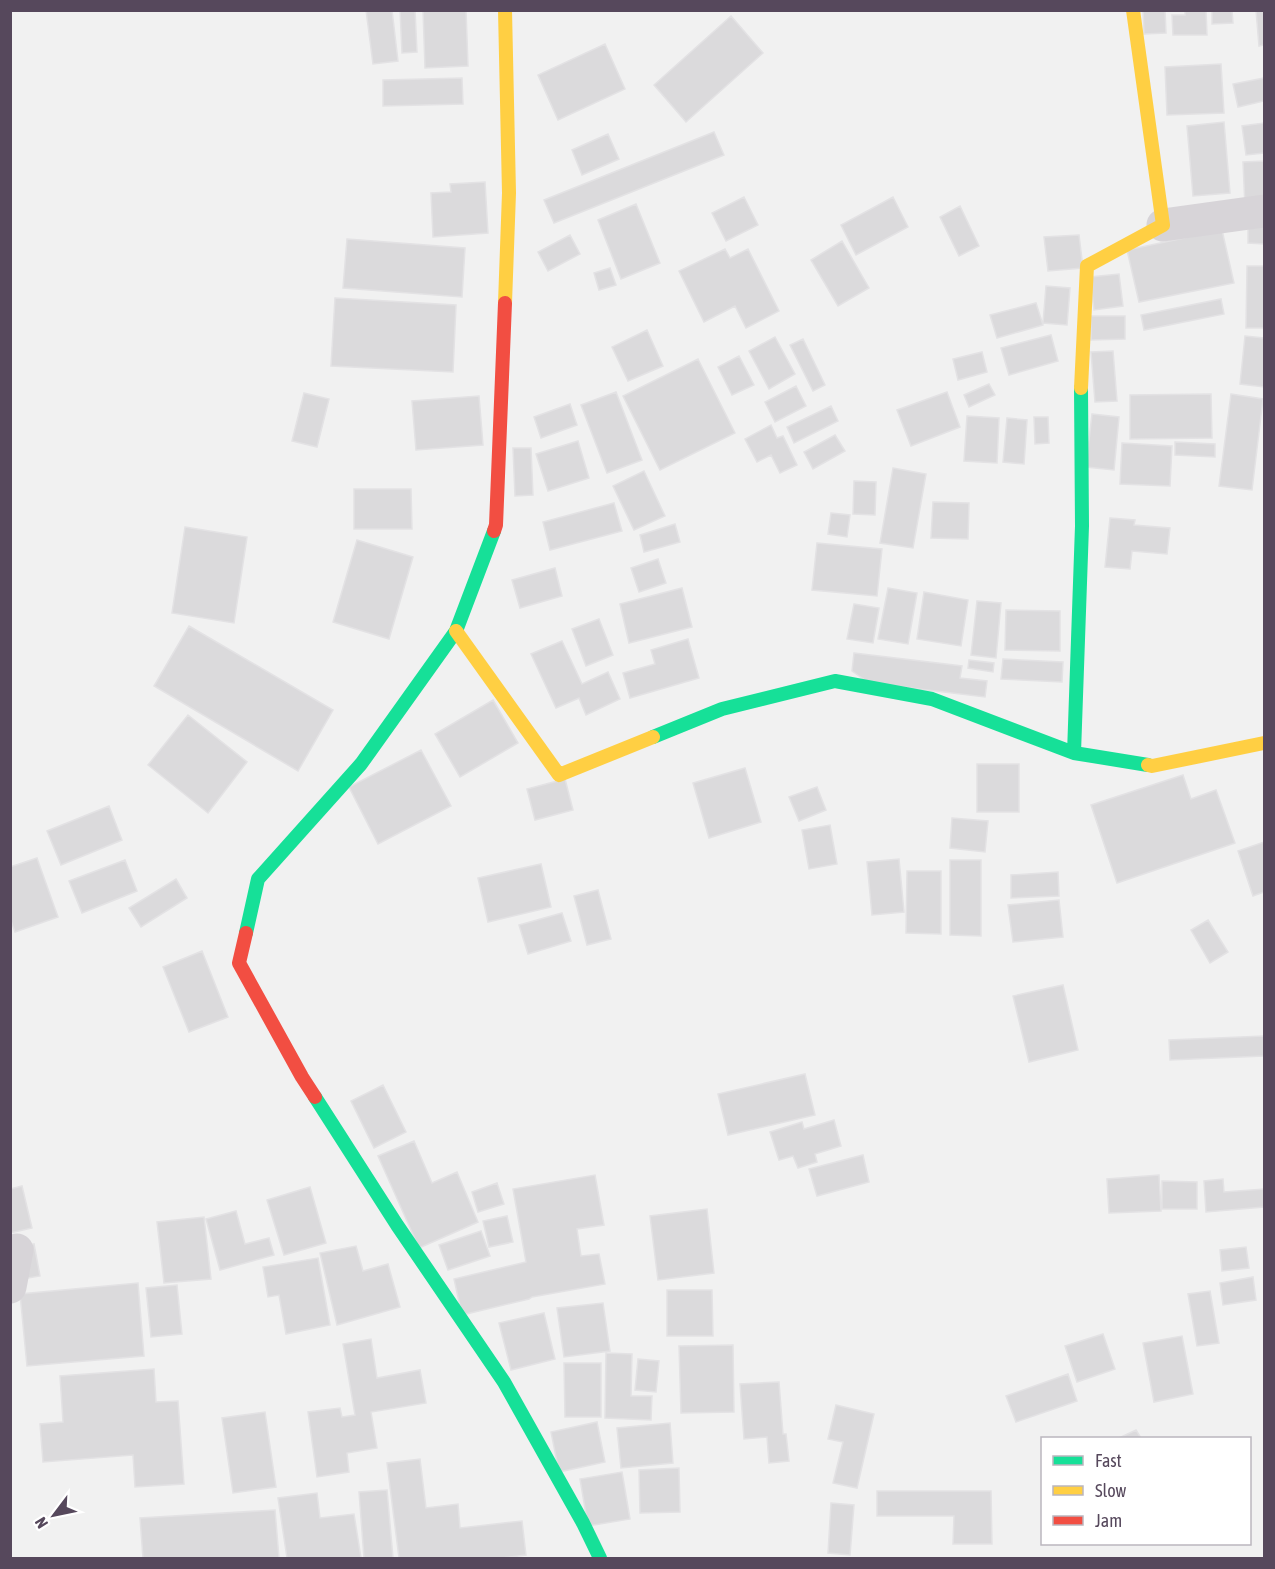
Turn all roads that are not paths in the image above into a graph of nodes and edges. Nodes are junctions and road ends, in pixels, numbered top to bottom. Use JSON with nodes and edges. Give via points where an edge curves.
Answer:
{"nodes":[{"id":1,"x":505,"y":10,"type":"edge"},
{"id":2,"x":1133,"y":10,"type":"edge"},
{"id":3,"x":1264,"y":211,"type":"edge"},
{"id":4,"x":1163,"y":225,"type":"junction"},
{"id":5,"x":456,"y":631,"type":"junction"},
{"id":6,"x":1264,"y":743,"type":"edge"},
{"id":7,"x":1074,"y":753,"type":"junction"},
{"id":8,"x":17,"y":1250,"type":"dead end"},
{"id":9,"x":10,"y":1287,"type":"edge"},
{"id":10,"x":600,"y":1558,"type":"edge"}],
"edges":[{"from":1,"to":5,"type":"street","via":[[509,193],[496,525]]},
{"from":2,"to":4,"type":"street"},
{"from":3,"to":4,"type":"street"},
{"from":4,"to":7,"type":"street","via":[[1087,266],[1081,372],[1082,526]]},
{"from":5,"to":7,"type":"street","via":[[559,775],[722,709],[835,681],[933,699]]},
{"from":5,"to":10,"type":"street","via":[[361,764],[258,879],[239,963],[302,1077],[504,1382]]},
{"from":6,"to":7,"type":"street","via":[[1152,766]]},
{"from":8,"to":9,"type":"street"}]}
